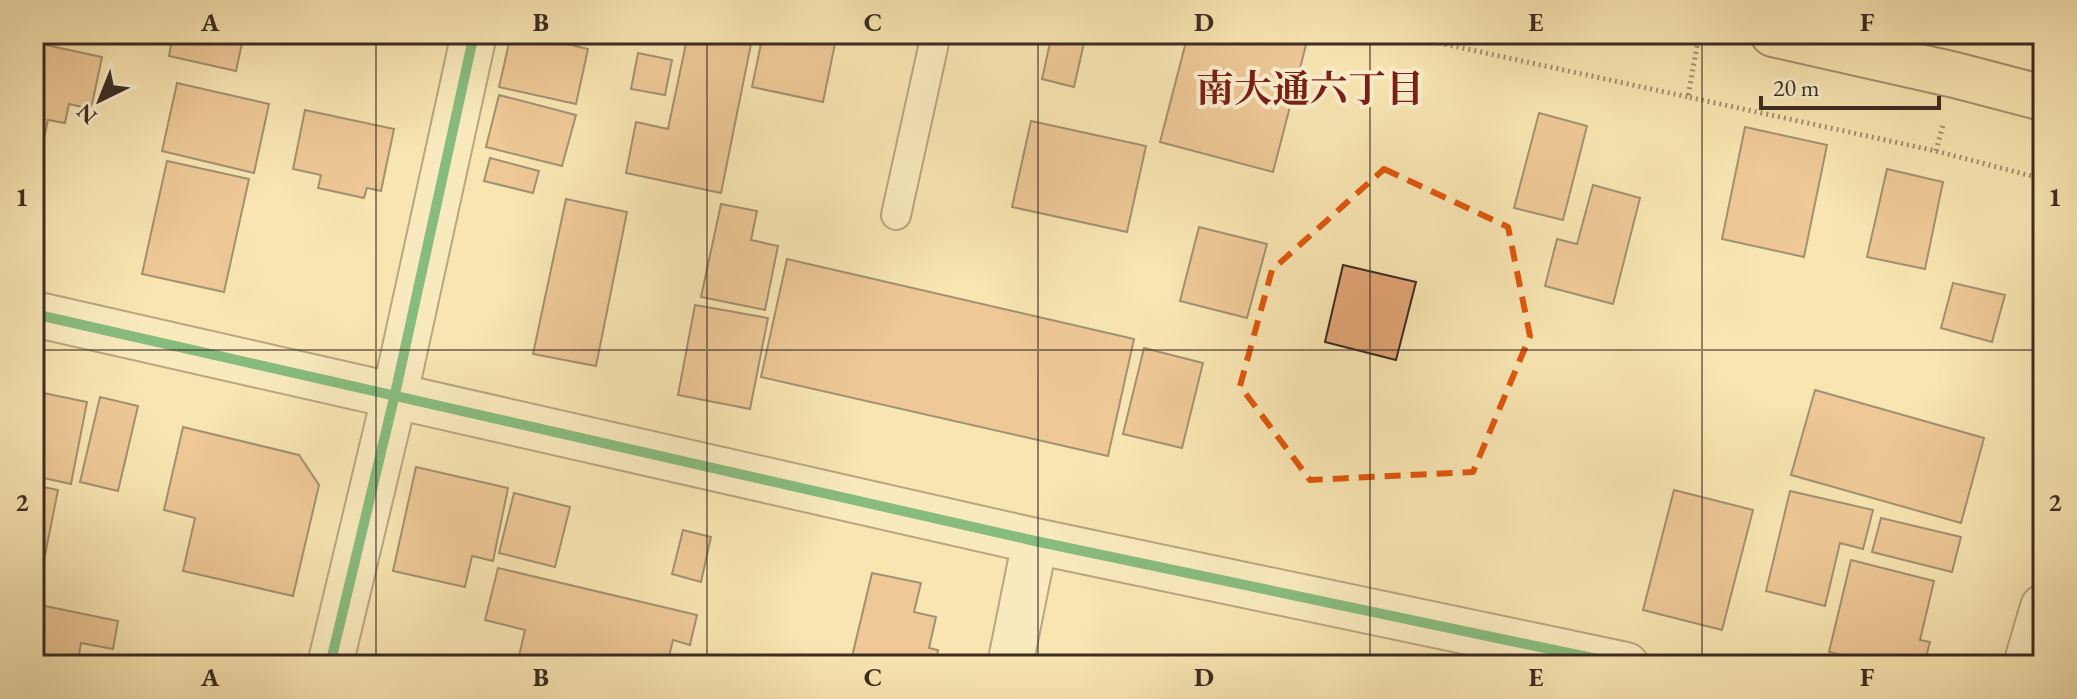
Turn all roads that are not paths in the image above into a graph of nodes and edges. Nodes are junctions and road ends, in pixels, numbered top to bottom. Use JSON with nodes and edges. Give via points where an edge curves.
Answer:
{"nodes":[{"id":1,"x":474,"y":34,"type":"edge"},
{"id":2,"x":936,"y":34,"type":"edge"},
{"id":3,"x":1773,"y":34,"type":"edge"},
{"id":4,"x":1843,"y":42,"type":"edge"},
{"id":5,"x":2043,"y":98,"type":"edge"},
{"id":6,"x":896,"y":215,"type":"dead end"},
{"id":7,"x":34,"y":314,"type":"edge"},
{"id":8,"x":395,"y":394,"type":"junction"},
{"id":9,"x":1035,"y":541,"type":"junction"},
{"id":10,"x":2043,"y":607,"type":"edge"},
{"id":11,"x":330,"y":665,"type":"edge"},
{"id":12,"x":1010,"y":665,"type":"edge"},
{"id":13,"x":1626,"y":665,"type":"edge"},
{"id":14,"x":2026,"y":665,"type":"edge"}],
"edges":[{"from":1,"to":8,"type":"street"},
{"from":2,"to":6,"type":"lane"},
{"from":3,"to":4,"type":"main road"},
{"from":4,"to":5,"type":"main road"},
{"from":7,"to":8,"type":"street"},
{"from":8,"to":9,"type":"street"},
{"from":8,"to":11,"type":"street"},
{"from":9,"to":12,"type":"street"},
{"from":9,"to":13,"type":"street"},
{"from":10,"to":14,"type":"street"}]}
